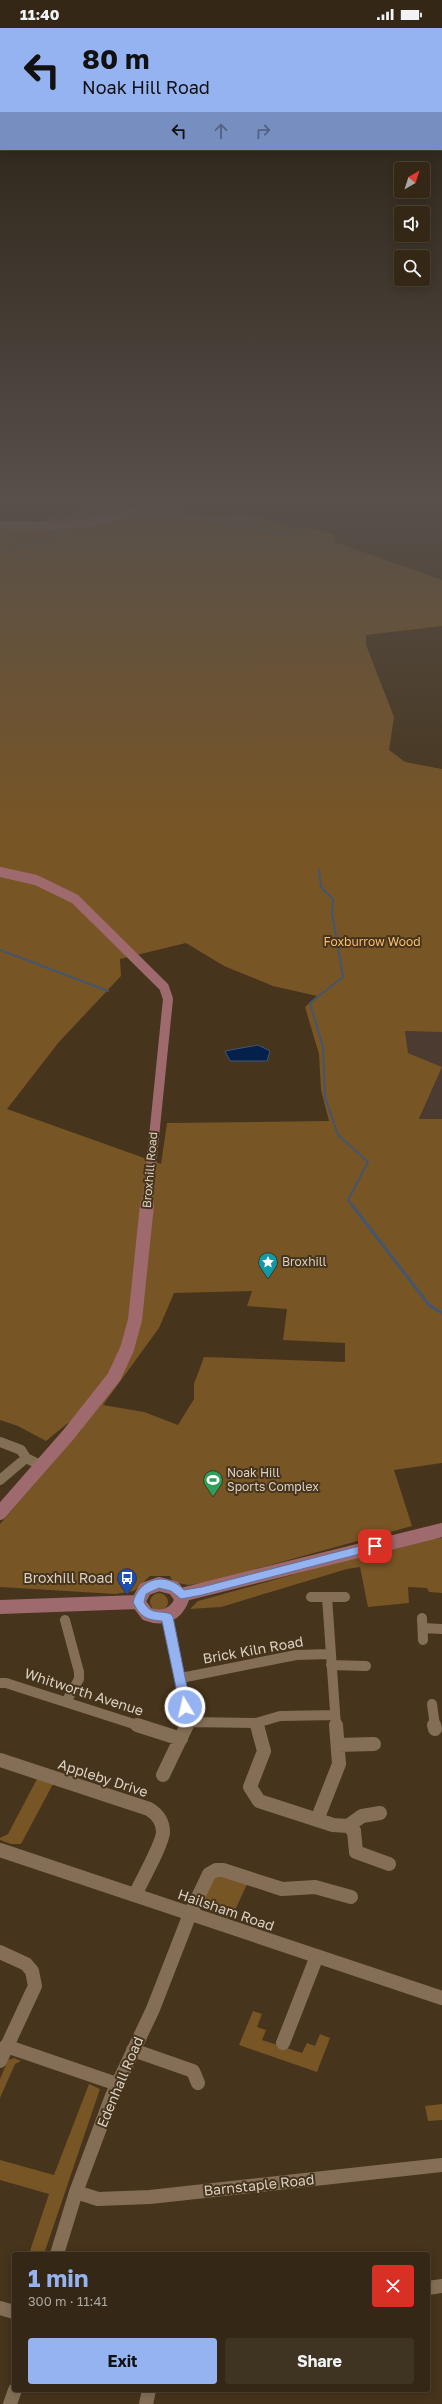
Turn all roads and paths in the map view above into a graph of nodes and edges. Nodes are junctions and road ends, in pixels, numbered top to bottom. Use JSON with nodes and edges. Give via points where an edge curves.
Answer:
{"nodes":[{"id":1,"x":0,"y":872,"type":"edge"},
{"id":2,"x":0,"y":1442,"type":"edge"},
{"id":3,"x":26,"y":1458,"type":"junction"},
{"id":4,"x":42,"y":1466,"type":"junction"},
{"id":5,"x":0,"y":1480,"type":"edge"},
{"id":6,"x":0,"y":1513,"type":"edge"},
{"id":7,"x":442,"y":1530,"type":"edge"},
{"id":8,"x":181,"y":1595,"type":"junction"},
{"id":9,"x":345,"y":1596,"type":"dead end"},
{"id":10,"x":311,"y":1597,"type":"dead end"},
{"id":11,"x":327,"y":1597,"type":"junction"},
{"id":12,"x":0,"y":1601,"type":"edge"},
{"id":13,"x":138,"y":1602,"type":"junction"},
{"id":14,"x":39,"y":1606,"type":"junction"},
{"id":15,"x":0,"y":1607,"type":"edge"},
{"id":16,"x":167,"y":1617,"type":"junction"},
{"id":17,"x":66,"y":1620,"type":"dead end"},
{"id":18,"x":442,"y":1629,"type":"edge"},
{"id":19,"x":423,"y":1640,"type":"dead end"},
{"id":20,"x":331,"y":1660,"type":"junction"},
{"id":21,"x":366,"y":1666,"type":"dead end"},
{"id":22,"x":181,"y":1678,"type":"junction"},
{"id":23,"x":0,"y":1684,"type":"edge"},
{"id":24,"x":66,"y":1702,"type":"junction"},
{"id":25,"x":432,"y":1704,"type":"dead end"},
{"id":26,"x":335,"y":1715,"type":"junction"},
{"id":27,"x":437,"y":1721,"type":"edge"},
{"id":28,"x":188,"y":1722,"type":"junction"},
{"id":29,"x":256,"y":1724,"type":"junction"},
{"id":30,"x":181,"y":1739,"type":"junction"},
{"id":31,"x":374,"y":1744,"type":"dead end"},
{"id":32,"x":338,"y":1745,"type":"junction"},
{"id":33,"x":0,"y":1760,"type":"edge"},
{"id":34,"x":164,"y":1775,"type":"dead end"},
{"id":35,"x":380,"y":1814,"type":"dead end"},
{"id":36,"x":317,"y":1820,"type":"junction"},
{"id":37,"x":348,"y":1826,"type":"junction"},
{"id":38,"x":2,"y":1854,"type":"edge"},
{"id":39,"x":389,"y":1864,"type":"dead end"},
{"id":40,"x":135,"y":1895,"type":"junction"},
{"id":41,"x":351,"y":1897,"type":"dead end"},
{"id":42,"x":190,"y":1914,"type":"junction"},
{"id":43,"x":0,"y":1952,"type":"edge"},
{"id":44,"x":317,"y":1956,"type":"junction"},
{"id":45,"x":442,"y":1998,"type":"edge"},
{"id":46,"x":283,"y":2043,"type":"dead end"},
{"id":47,"x":6,"y":2046,"type":"junction"},
{"id":48,"x":132,"y":2050,"type":"junction"},
{"id":49,"x":0,"y":2061,"type":"edge"},
{"id":50,"x":198,"y":2083,"type":"dead end"},
{"id":51,"x":117,"y":2084,"type":"junction"},
{"id":52,"x":442,"y":2165,"type":"edge"},
{"id":53,"x":76,"y":2192,"type":"junction"},
{"id":54,"x":58,"y":2252,"type":"edge"},
{"id":55,"x":442,"y":2286,"type":"edge"},
{"id":56,"x":430,"y":2288,"type":"edge"},
{"id":57,"x":0,"y":2308,"type":"edge"},
{"id":58,"x":12,"y":2311,"type":"edge"},
{"id":59,"x":14,"y":2392,"type":"edge"},
{"id":60,"x":149,"y":2392,"type":"edge"},
{"id":61,"x":10,"y":2404,"type":"edge"},
{"id":62,"x":146,"y":2404,"type":"edge"}],
"edges":[{"from":1,"to":4,"type":"street","name":"Broxhill Road","via":[[36,880],[75,899],[156,977],[164,987],[168,999],[135,1320],[127,1349],[114,1377]]},
{"from":2,"to":3,"type":"street","via":[[21,1450]]},
{"from":3,"to":4,"type":"street"},
{"from":3,"to":5,"type":"street"},
{"from":4,"to":6,"type":"street","name":"Broxhill Road"},
{"from":7,"to":8,"type":"street"},
{"from":8,"to":13,"type":"street","via":[[167,1584],[153,1585],[141,1592]]},
{"from":8,"to":16,"type":"street","via":[[181,1606]]},
{"from":9,"to":11,"type":"street"},
{"from":10,"to":11,"type":"street"},
{"from":11,"to":20,"type":"street"},
{"from":12,"to":14,"type":"street"},
{"from":13,"to":14,"type":"street"},
{"from":13,"to":16,"type":"street","via":[[142,1611],[150,1616]]},
{"from":14,"to":15,"type":"street"},
{"from":16,"to":22,"type":"street"},
{"from":17,"to":24,"type":"street","via":[[79,1672],[79,1679]]},
{"from":18,"to":19,"type":"street","via":[[422,1623]]},
{"from":20,"to":21,"type":"street","name":"Brick Kiln Road"},
{"from":20,"to":22,"type":"street","name":"Brick Kiln Road","via":[[296,1655]]},
{"from":20,"to":26,"type":"street"},
{"from":22,"to":28,"type":"street"},
{"from":23,"to":24,"type":"street","name":"Whitworth Avenue","via":[[6,1683]]},
{"from":24,"to":30,"type":"street","name":"Whitworth Avenue"},
{"from":25,"to":27,"type":"street"},
{"from":26,"to":29,"type":"street","via":[[280,1716]]},
{"from":26,"to":32,"type":"street"},
{"from":28,"to":29,"type":"street"},
{"from":28,"to":30,"type":"street"},
{"from":29,"to":36,"type":"street","via":[[263,1740],[265,1756],[253,1778],[250,1787],[252,1792],[259,1801]]},
{"from":30,"to":34,"type":"street"},
{"from":31,"to":32,"type":"street"},
{"from":32,"to":36,"type":"street","via":[[339,1764]]},
{"from":33,"to":40,"type":"street","name":"Appleby Drive","via":[[149,1808],[155,1813],[163,1826],[163,1834]]},
{"from":35,"to":37,"type":"street","via":[[365,1814]]},
{"from":36,"to":37,"type":"street"},
{"from":37,"to":39,"type":"street","via":[[354,1832],[356,1852]]},
{"from":38,"to":40,"type":"street","name":"Hailsham Road"},
{"from":40,"to":42,"type":"street","name":"Hailsham Road"},
{"from":41,"to":42,"type":"street","name":"Edenhall Road","via":[[315,1887],[282,1889],[219,1869],[210,1874]]},
{"from":42,"to":44,"type":"street","name":"Hailsham Road"},
{"from":42,"to":48,"type":"street","name":"Edenhall Road","via":[[153,2008]]},
{"from":43,"to":47,"type":"street","via":[[26,1964],[34,1979],[32,1995]]},
{"from":44,"to":45,"type":"street","name":"Hailsham Road"},
{"from":44,"to":46,"type":"street"},
{"from":47,"to":49,"type":"street"},
{"from":47,"to":51,"type":"street"},
{"from":48,"to":50,"type":"street","via":[[193,2071]]},
{"from":48,"to":51,"type":"street","name":"Edenhall Road"},
{"from":51,"to":53,"type":"street","name":"Edenhall Road"},
{"from":52,"to":53,"type":"street","name":"Barnstaple Road","via":[[150,2197],[98,2199]]},
{"from":53,"to":54,"type":"street","name":"Edenhall Road"},
{"from":55,"to":56,"type":"street"},
{"from":57,"to":58,"type":"street"},
{"from":59,"to":61,"type":"street"},
{"from":60,"to":62,"type":"street"}]}
